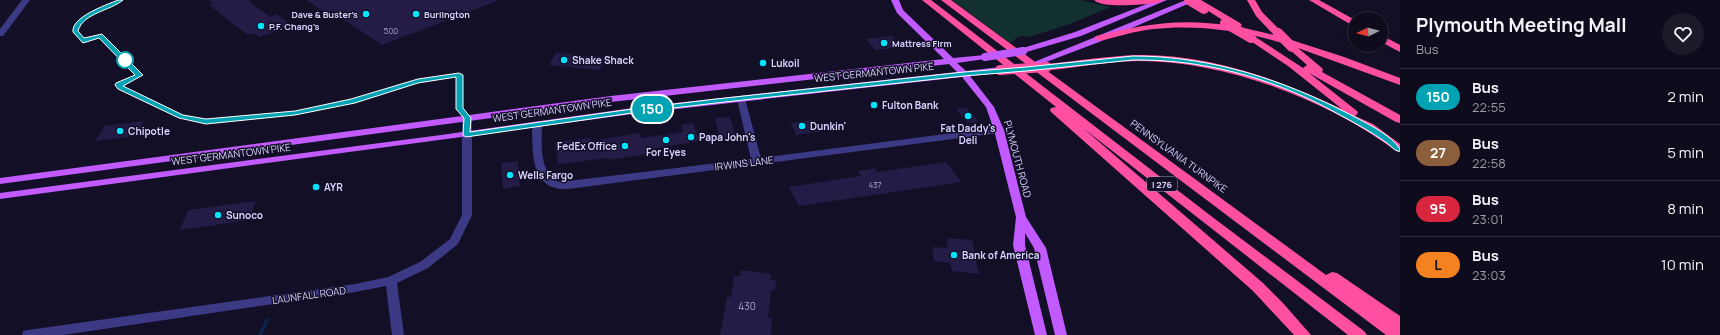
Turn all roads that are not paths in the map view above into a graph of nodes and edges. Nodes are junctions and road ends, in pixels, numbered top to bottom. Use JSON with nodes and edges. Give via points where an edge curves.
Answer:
{"nodes":[{"id":1,"x":26,"y":0,"type":"edge"},
{"id":2,"x":895,"y":0,"type":"edge"},
{"id":3,"x":926,"y":0,"type":"edge"},
{"id":4,"x":945,"y":0,"type":"edge"},
{"id":5,"x":1098,"y":0,"type":"edge"},
{"id":6,"x":1159,"y":0,"type":"edge"},
{"id":7,"x":1163,"y":0,"type":"edge"},
{"id":8,"x":1189,"y":0,"type":"edge"},
{"id":9,"x":1194,"y":0,"type":"edge"},
{"id":10,"x":1251,"y":0,"type":"edge"},
{"id":11,"x":1313,"y":0,"type":"edge"},
{"id":12,"x":1206,"y":8,"type":"junction"},
{"id":13,"x":1348,"y":20,"type":"edge"},
{"id":14,"x":966,"y":31,"type":"junction"},
{"id":15,"x":0,"y":34,"type":"edge"},
{"id":16,"x":1099,"y":38,"type":"junction"},
{"id":17,"x":1256,"y":39,"type":"junction"},
{"id":18,"x":1388,"y":42,"type":"edge"},
{"id":19,"x":1400,"y":49,"type":"edge"},
{"id":20,"x":951,"y":60,"type":"junction"},
{"id":21,"x":1042,"y":65,"type":"junction"},
{"id":22,"x":1000,"y":70,"type":"joint"},
{"id":23,"x":964,"y":74,"type":"junction"},
{"id":24,"x":1400,"y":82,"type":"edge"},
{"id":25,"x":741,"y":99,"type":"junction"},
{"id":26,"x":1372,"y":104,"type":"junction"},
{"id":27,"x":467,"y":118,"type":"junction"},
{"id":28,"x":1400,"y":120,"type":"edge"},
{"id":29,"x":537,"y":124,"type":"junction"},
{"id":30,"x":999,"y":130,"type":"junction"},
{"id":31,"x":1374,"y":130,"type":"junction"},
{"id":32,"x":466,"y":135,"type":"junction"},
{"id":33,"x":1400,"y":149,"type":"edge"},
{"id":34,"x":757,"y":161,"type":"junction"},
{"id":35,"x":0,"y":181,"type":"edge"},
{"id":36,"x":0,"y":196,"type":"edge"},
{"id":37,"x":1022,"y":217,"type":"junction"},
{"id":38,"x":1273,"y":242,"type":"junction"},
{"id":39,"x":391,"y":281,"type":"junction"},
{"id":40,"x":1400,"y":324,"type":"edge"},
{"id":41,"x":89,"y":331,"type":"edge"},
{"id":42,"x":28,"y":335,"type":"edge"},
{"id":43,"x":398,"y":335,"type":"edge"},
{"id":44,"x":1041,"y":335,"type":"edge"},
{"id":45,"x":1062,"y":335,"type":"edge"},
{"id":46,"x":1303,"y":335,"type":"edge"},
{"id":47,"x":1359,"y":335,"type":"edge"},
{"id":48,"x":1397,"y":335,"type":"edge"}],
"edges":[{"from":1,"to":15,"type":"street"},
{"from":2,"to":20,"type":"main road","name":"PLYMOUTH ROAD","via":[[900,11]]},
{"from":3,"to":14,"type":"highway","number":"I 276"},
{"from":4,"to":38,"type":"highway","name":"PENNSYLVANIA TURNPIKE","number":"I 276"},
{"from":5,"to":6,"type":"highway","via":[[1122,3]]},
{"from":7,"to":20,"type":"main road","name":"WEST GERMANTOWN PIKE","bridge":true,"via":[[1072,36],[1023,51]]},
{"from":8,"to":12,"type":"highway","bridge":true},
{"from":9,"to":12,"type":"highway"},
{"from":9,"to":16,"type":"main road"},
{"from":10,"to":26,"type":"highway","bridge":true,"via":[[1262,18],[1320,72]]},
{"from":11,"to":13,"type":"highway"},
{"from":12,"to":17,"type":"highway"},
{"from":12,"to":17,"type":"highway","bridge":true,"via":[[1225,23]]},
{"from":14,"to":46,"type":"highway","via":[[1258,287]]},
{"from":14,"to":47,"type":"highway","number":"I 276"},
{"from":16,"to":21,"type":"main road"},
{"from":16,"to":24,"type":"highway","via":[[1154,26],[1232,28],[1296,43]]},
{"from":17,"to":26,"type":"highway"},
{"from":17,"to":31,"type":"highway","via":[[1298,68]]},
{"from":18,"to":19,"type":"highway"},
{"from":20,"to":23,"type":"main road","name":"PLYMOUTH ROAD"},
{"from":20,"to":27,"type":"main road","name":"WEST GERMANTOWN PIKE"},
{"from":21,"to":22,"type":"highway","bridge":true},
{"from":21,"to":31,"type":"highway","via":[[1142,58],[1185,60],[1216,66],[1240,71],[1280,85]]},
{"from":22,"to":23,"type":"main road","name":"WEST GERMANTOWN PIKE"},
{"from":23,"to":25,"type":"main road","name":"WEST GERMANTOWN PIKE"},
{"from":23,"to":30,"type":"main road","name":"PLYMOUTH ROAD","via":[[985,98]]},
{"from":25,"to":29,"type":"main road","name":"WEST GERMANTOWN PIKE"},
{"from":25,"to":34,"type":"street"},
{"from":26,"to":28,"type":"highway"},
{"from":27,"to":32,"type":"street","name":"LAUNFALL ROAD"},
{"from":27,"to":35,"type":"main road","name":"WEST GERMANTOWN PIKE"},
{"from":29,"to":32,"type":"main road","name":"WEST GERMANTOWN PIKE"},
{"from":29,"to":34,"type":"street","name":"IRWINS LANE","via":[[540,171],[546,180],[557,185]]},
{"from":30,"to":34,"type":"street","name":"IRWINS LANE"},
{"from":30,"to":37,"type":"main road","name":"PLYMOUTH ROAD"},
{"from":31,"to":33,"type":"highway"},
{"from":32,"to":36,"type":"main road","name":"WEST GERMANTOWN PIKE"},
{"from":32,"to":39,"type":"street","name":"LAUNFALL ROAD","via":[[467,215],[454,240],[424,265]]},
{"from":37,"to":44,"type":"main road","name":"PLYMOUTH ROAD","via":[[1019,245]]},
{"from":37,"to":45,"type":"main road","name":"PLYMOUTH ROAD","via":[[1040,248]]},
{"from":38,"to":40,"type":"highway","via":[[1293,249]]},
{"from":38,"to":48,"type":"highway","name":"PENNSYLVANIA TURNPIKE","number":"I 276"},
{"from":39,"to":41,"type":"street","name":"LAUNFALL ROAD"},
{"from":39,"to":43,"type":"street"},
{"from":41,"to":42,"type":"street","name":"LAUNFALL ROAD"}]}
